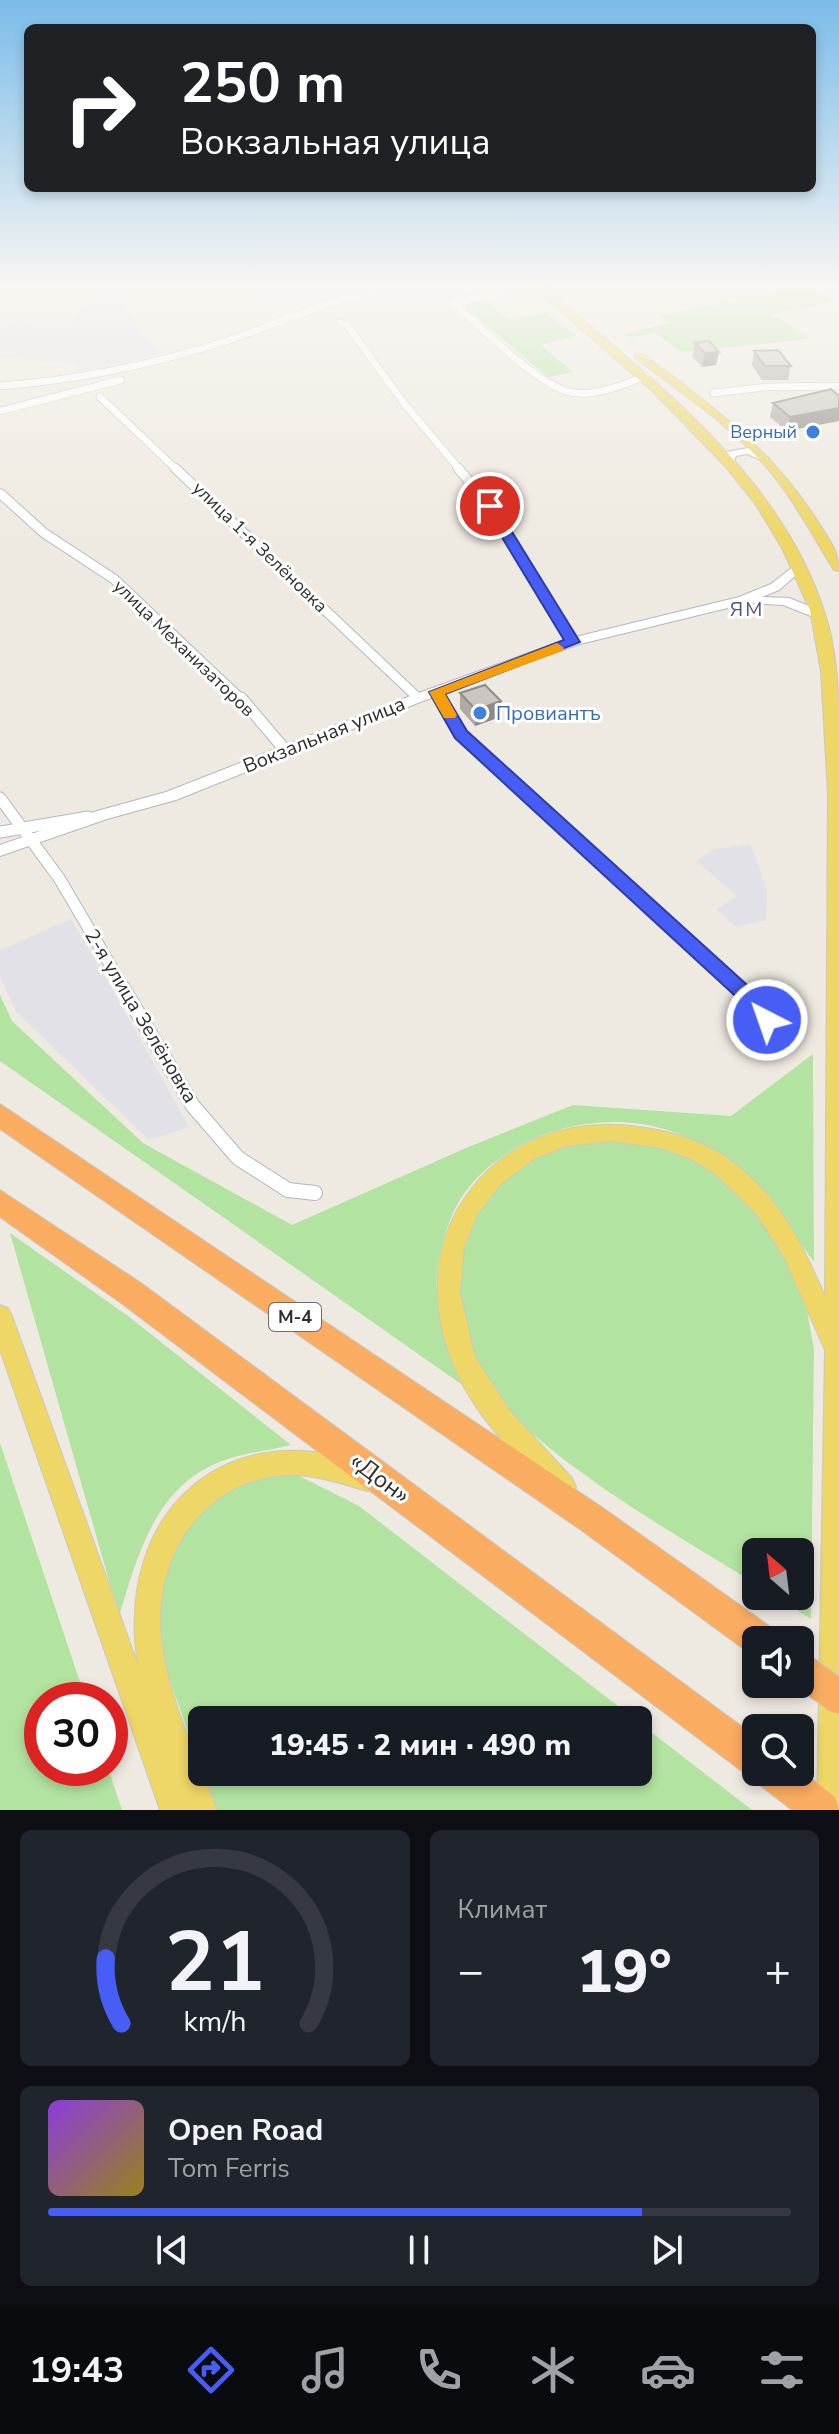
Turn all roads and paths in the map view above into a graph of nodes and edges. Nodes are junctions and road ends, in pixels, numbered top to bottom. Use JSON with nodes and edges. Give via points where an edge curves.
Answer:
{"nodes":[{"id":1,"x":127,"y":370,"type":"edge"},
{"id":2,"x":380,"y":370,"type":"edge"},
{"id":3,"x":534,"y":370,"type":"edge"},
{"id":4,"x":638,"y":370,"type":"edge"},
{"id":5,"x":658,"y":370,"type":"edge"},
{"id":6,"x":136,"y":376,"type":"dead end"},
{"id":7,"x":645,"y":376,"type":"junction"},
{"id":8,"x":0,"y":386,"type":"edge"},
{"id":9,"x":839,"y":386,"type":"edge"},
{"id":10,"x":714,"y":393,"type":"dead end"},
{"id":11,"x":100,"y":397,"type":"dead end"},
{"id":12,"x":0,"y":411,"type":"edge"},
{"id":13,"x":764,"y":458,"type":"junction"},
{"id":14,"x":729,"y":461,"type":"junction"},
{"id":15,"x":1,"y":494,"type":"edge"},
{"id":16,"x":799,"y":566,"type":"junction"},
{"id":17,"x":839,"y":567,"type":"edge"},
{"id":18,"x":743,"y":600,"type":"junction"},
{"id":19,"x":820,"y":615,"type":"junction"},
{"id":20,"x":572,"y":642,"type":"junction"},
{"id":21,"x":437,"y":692,"type":"junction"},
{"id":22,"x":418,"y":698,"type":"junction"},
{"id":23,"x":286,"y":751,"type":"junction"},
{"id":24,"x":838,"y":789,"type":"edge"},
{"id":25,"x":0,"y":798,"type":"edge"},
{"id":26,"x":102,"y":815,"type":"junction"},
{"id":27,"x":20,"y":828,"type":"junction"},
{"id":28,"x":0,"y":832,"type":"edge"},
{"id":29,"x":30,"y":841,"type":"junction"},
{"id":30,"x":0,"y":851,"type":"edge"},
{"id":31,"x":768,"y":1052,"type":"dead end"},
{"id":32,"x":0,"y":1115,"type":"edge"},
{"id":33,"x":315,"y":1193,"type":"dead end"},
{"id":34,"x":0,"y":1202,"type":"edge"},
{"id":35,"x":0,"y":1316,"type":"edge"},
{"id":36,"x":837,"y":1351,"type":"junction"},
{"id":37,"x":387,"y":1483,"type":"junction"},
{"id":38,"x":592,"y":1519,"type":"junction"},
{"id":39,"x":742,"y":1627,"type":"edge"},
{"id":40,"x":814,"y":1679,"type":"edge"},
{"id":41,"x":839,"y":1697,"type":"edge"},
{"id":42,"x":742,"y":1748,"type":"edge"},
{"id":43,"x":791,"y":1786,"type":"edge"},
{"id":44,"x":175,"y":1810,"type":"edge"},
{"id":45,"x":202,"y":1810,"type":"edge"},
{"id":46,"x":822,"y":1810,"type":"edge"},
{"id":47,"x":832,"y":1810,"type":"edge"}],
"edges":[{"from":1,"to":8,"type":"street"},
{"from":2,"to":20,"type":"street","via":[[490,506]]},
{"from":3,"to":7,"type":"street","via":[[569,393]]},
{"from":4,"to":7,"type":"main road"},
{"from":5,"to":13,"type":"main road"},
{"from":6,"to":12,"type":"street"},
{"from":7,"to":14,"type":"main road"},
{"from":9,"to":10,"type":"street"},
{"from":11,"to":22,"type":"street","name":"улица 1-я Зелёновка"},
{"from":13,"to":14,"type":"street","via":[[742,451],[731,454]]},
{"from":13,"to":17,"type":"main road"},
{"from":14,"to":16,"type":"main road","via":[[781,531]]},
{"from":15,"to":23,"type":"street","name":"улица Механизаторов","via":[[44,533],[114,579],[237,694]]},
{"from":16,"to":18,"type":"street","name":"Вокзальная улица","via":[[775,587]]},
{"from":16,"to":19,"type":"main road"},
{"from":18,"to":19,"type":"street","name":"Вокзальная улица","via":[[785,601]]},
{"from":18,"to":20,"type":"street","name":"Вокзальная улица"},
{"from":19,"to":24,"type":"main road"},
{"from":20,"to":21,"type":"street","name":"Вокзальная улица"},
{"from":21,"to":22,"type":"street","name":"Вокзальная улица"},
{"from":21,"to":31,"type":"street","via":[[461,734],[751,999],[767,1020]]},
{"from":22,"to":23,"type":"street","name":"Вокзальная улица"},
{"from":23,"to":26,"type":"street","name":"Вокзальная улица","via":[[171,796]]},
{"from":24,"to":36,"type":"main road"},
{"from":25,"to":27,"type":"street","name":"2-я улица Зелёновка"},
{"from":26,"to":27,"type":"street"},
{"from":26,"to":29,"type":"street","name":"Вокзальная улица"},
{"from":27,"to":28,"type":"street"},
{"from":27,"to":29,"type":"street","name":"2-я улица Зелёновка"},
{"from":29,"to":30,"type":"street","name":"Вокзальная улица"},
{"from":29,"to":33,"type":"street","name":"2-я улица Зелёновка","via":[[59,878],[193,1106],[238,1158],[288,1190]]},
{"from":32,"to":38,"type":"highway","number":"М-4"},
{"from":34,"to":37,"type":"highway","name":"«Дон»"},
{"from":35,"to":44,"type":"main road"},
{"from":36,"to":38,"type":"main road","via":[[791,1245],[755,1196],[714,1160],[647,1136],[596,1132],[550,1142],[512,1162],[479,1190],[460,1224],[447,1280],[451,1318],[463,1361],[487,1402]]},
{"from":36,"to":47,"type":"main road"},
{"from":37,"to":42,"type":"highway","name":"«Дон»"},
{"from":37,"to":45,"type":"main road","via":[[301,1462],[266,1465],[232,1475],[199,1495],[171,1526],[154,1559],[146,1626],[152,1666]]},
{"from":38,"to":39,"type":"highway","number":"М-4"},
{"from":40,"to":41,"type":"highway","bridge":true},
{"from":43,"to":46,"type":"highway"}]}
